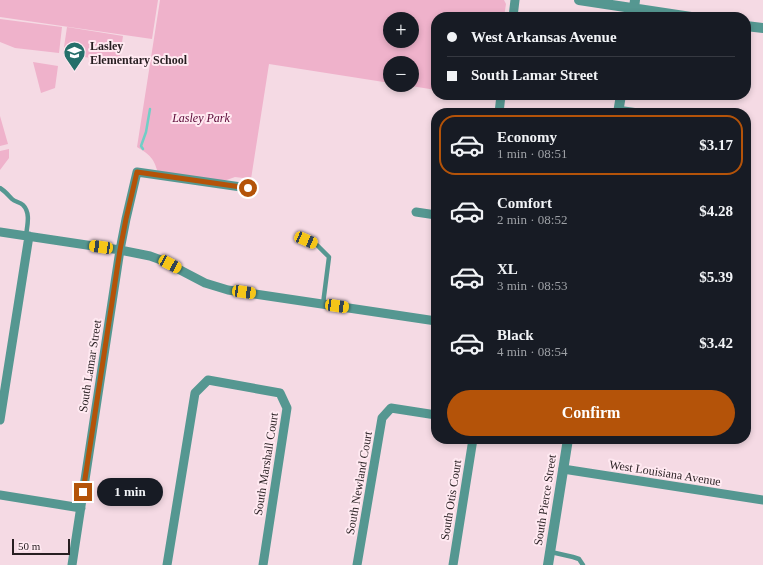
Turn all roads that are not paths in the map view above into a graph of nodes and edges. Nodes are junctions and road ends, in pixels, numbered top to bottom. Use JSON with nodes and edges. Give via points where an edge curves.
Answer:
{"nodes":[{"id":1,"x":515,"y":0,"type":"edge"},
{"id":2,"x":579,"y":0,"type":"edge"},
{"id":3,"x":634,"y":8,"type":"edge"},
{"id":4,"x":514,"y":12,"type":"edge"},
{"id":5,"x":659,"y":12,"type":"edge"},
{"id":6,"x":751,"y":27,"type":"edge"},
{"id":7,"x":763,"y":28,"type":"edge"},
{"id":8,"x":0,"y":188,"type":"edge"},
{"id":9,"x":248,"y":188,"type":"dead end"},
{"id":10,"x":416,"y":212,"type":"dead end"},
{"id":11,"x":431,"y":214,"type":"edge"},
{"id":12,"x":0,"y":232,"type":"edge"},
{"id":13,"x":27,"y":236,"type":"junction"},
{"id":14,"x":306,"y":240,"type":"dead end"},
{"id":15,"x":120,"y":250,"type":"junction"},
{"id":16,"x":323,"y":304,"type":"junction"},
{"id":17,"x":431,"y":320,"type":"edge"},
{"id":18,"x":431,"y":414,"type":"edge"},
{"id":19,"x":0,"y":420,"type":"edge"},
{"id":20,"x":472,"y":444,"type":"edge"},
{"id":21,"x":567,"y":444,"type":"edge"},
{"id":22,"x":563,"y":469,"type":"junction"},
{"id":23,"x":0,"y":495,"type":"edge"},
{"id":24,"x":763,"y":500,"type":"edge"},
{"id":25,"x":81,"y":508,"type":"junction"},
{"id":26,"x":550,"y":552,"type":"junction"},
{"id":27,"x":72,"y":565,"type":"edge"},
{"id":28,"x":167,"y":565,"type":"edge"},
{"id":29,"x":262,"y":565,"type":"edge"},
{"id":30,"x":357,"y":565,"type":"edge"},
{"id":31,"x":453,"y":565,"type":"edge"},
{"id":32,"x":548,"y":565,"type":"edge"},
{"id":33,"x":583,"y":565,"type":"edge"}],
"edges":[{"from":1,"to":4,"type":"street"},
{"from":2,"to":3,"type":"street"},
{"from":3,"to":5,"type":"street"},
{"from":6,"to":7,"type":"street"},
{"from":8,"to":13,"type":"lane","via":[[27,210]]},
{"from":9,"to":15,"type":"street","name":"South Lamar Street","via":[[137,172]]},
{"from":10,"to":11,"type":"street"},
{"from":12,"to":13,"type":"street"},
{"from":13,"to":15,"type":"street"},
{"from":13,"to":19,"type":"street"},
{"from":14,"to":16,"type":"lane","via":[[317,245],[329,257]]},
{"from":15,"to":16,"type":"street","via":[[161,260],[205,283],[228,290]]},
{"from":15,"to":25,"type":"street","name":"South Lamar Street"},
{"from":16,"to":17,"type":"street"},
{"from":18,"to":30,"type":"street","name":"South Newland Court","via":[[391,408],[382,418]]},
{"from":20,"to":31,"type":"street","name":"South Otis Court"},
{"from":21,"to":22,"type":"street","name":"South Pierce Street"},
{"from":22,"to":24,"type":"street","name":"West Louisiana Avenue"},
{"from":22,"to":26,"type":"street","name":"South Pierce Street"},
{"from":23,"to":25,"type":"street"},
{"from":25,"to":27,"type":"street","name":"South Lamar Street"},
{"from":26,"to":32,"type":"street","name":"South Pierce Street"},
{"from":26,"to":33,"type":"lane","via":[[579,559]]},
{"from":28,"to":29,"type":"street","name":"South Marshall Court","via":[[195,393],[208,380],[280,393],[288,408]]}]}
